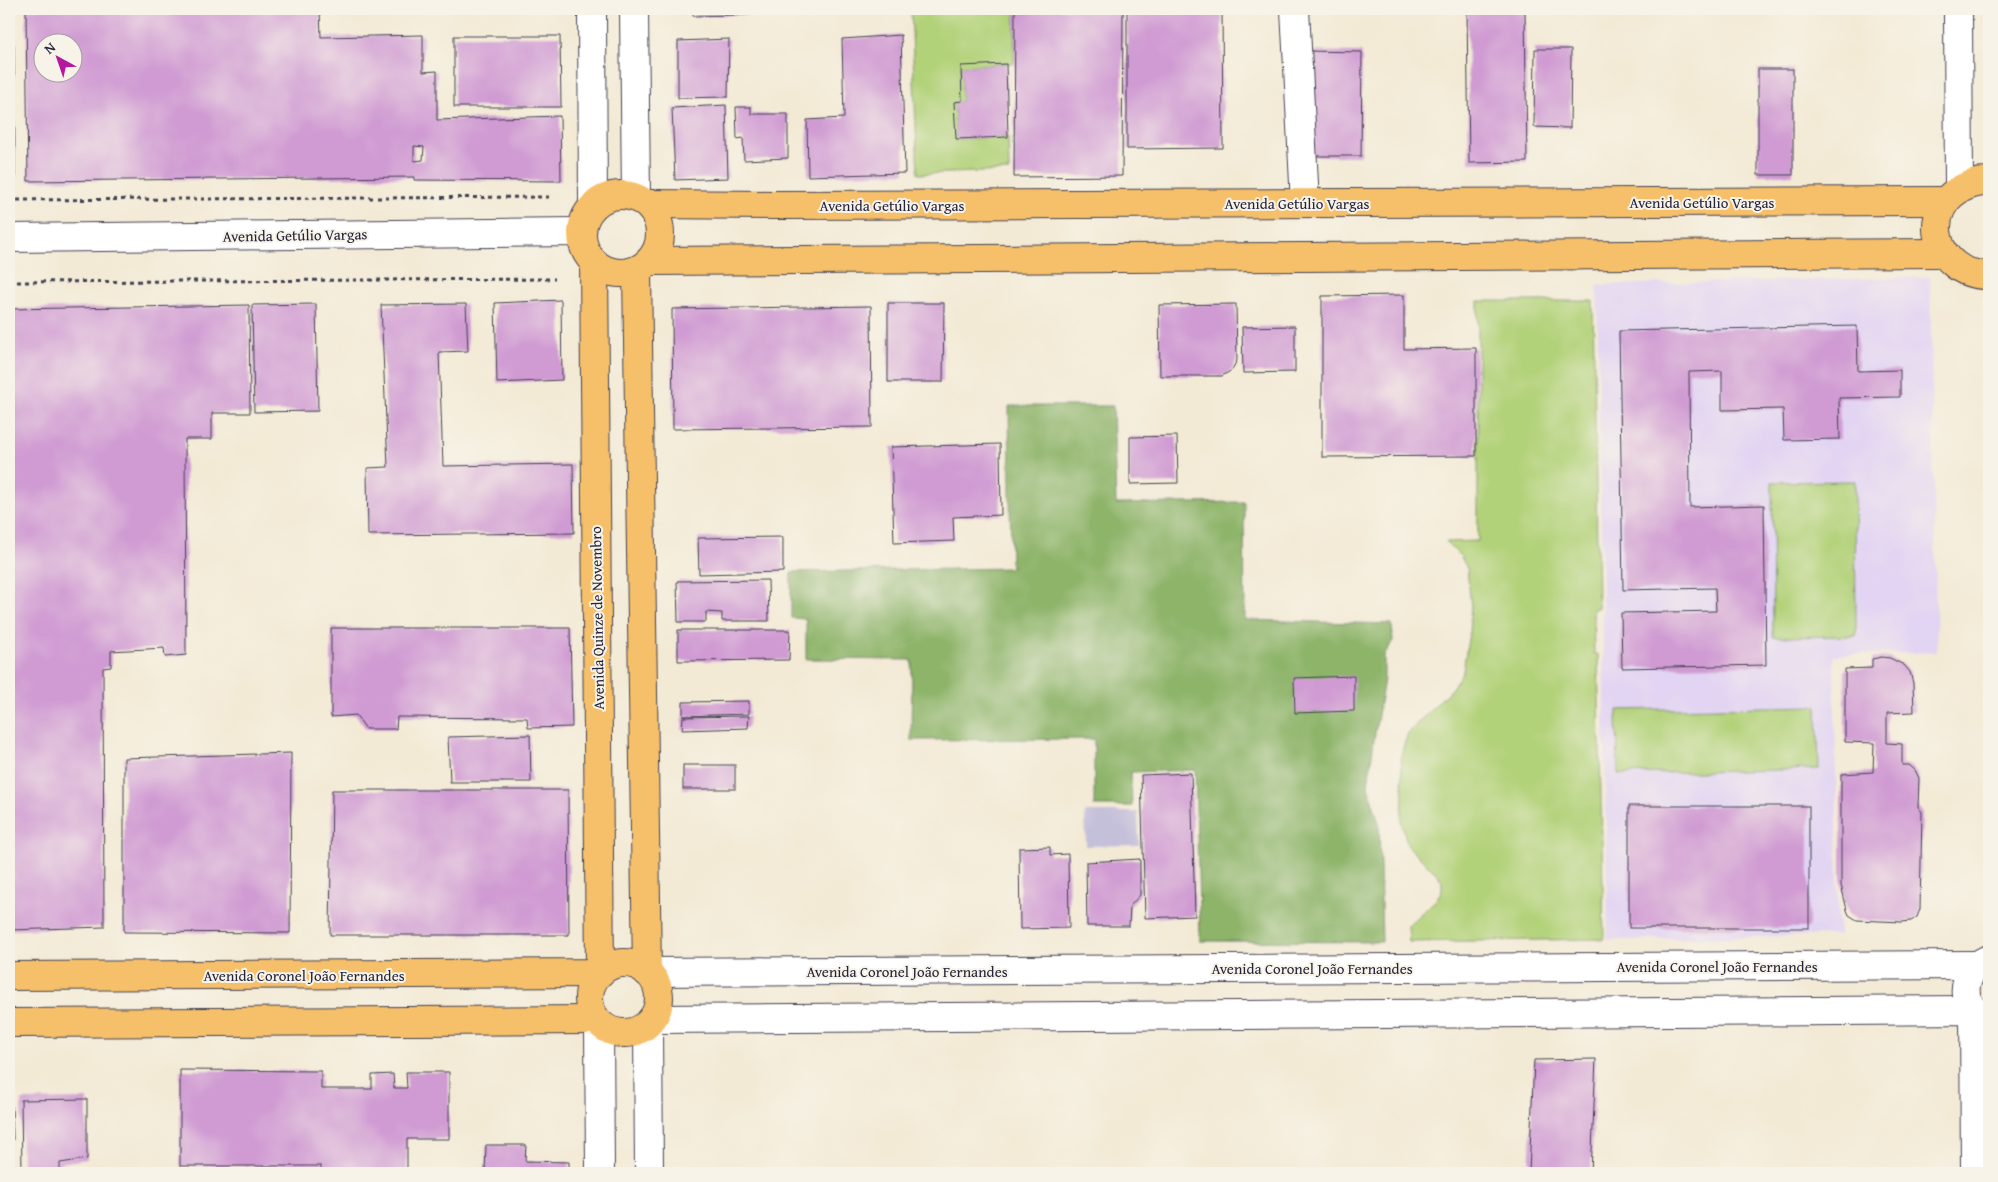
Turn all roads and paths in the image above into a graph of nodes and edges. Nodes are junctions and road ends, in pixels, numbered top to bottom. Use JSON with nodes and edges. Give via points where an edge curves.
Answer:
{"nodes":[{"id":1,"x":592,"y":9,"type":"edge"},
{"id":2,"x":634,"y":9,"type":"edge"},
{"id":3,"x":1295,"y":9,"type":"edge"},
{"id":4,"x":1958,"y":9,"type":"edge"},
{"id":5,"x":1989,"y":182,"type":"edge"},
{"id":6,"x":1953,"y":195,"type":"junction"},
{"id":7,"x":553,"y":197,"type":"dead end"},
{"id":8,"x":9,"y":200,"type":"edge"},
{"id":9,"x":642,"y":201,"type":"junction"},
{"id":10,"x":1305,"y":203,"type":"junction"},
{"id":11,"x":593,"y":206,"type":"junction"},
{"id":12,"x":582,"y":232,"type":"junction"},
{"id":13,"x":9,"y":238,"type":"edge"},
{"id":14,"x":1943,"y":253,"type":"junction"},
{"id":15,"x":594,"y":262,"type":"junction"},
{"id":16,"x":644,"y":265,"type":"junction"},
{"id":17,"x":1989,"y":275,"type":"edge"},
{"id":18,"x":555,"y":279,"type":"dead end"},
{"id":19,"x":9,"y":282,"type":"edge"},
{"id":20,"x":1983,"y":962,"type":"edge"},
{"id":21,"x":647,"y":972,"type":"junction"},
{"id":22,"x":600,"y":973,"type":"junction"},
{"id":23,"x":9,"y":976,"type":"edge"},
{"id":24,"x":1982,"y":1014,"type":"edge"},
{"id":25,"x":650,"y":1021,"type":"junction"},
{"id":26,"x":598,"y":1022,"type":"junction"},
{"id":27,"x":9,"y":1023,"type":"edge"},
{"id":28,"x":600,"y":1173,"type":"edge"},
{"id":29,"x":649,"y":1173,"type":"edge"},
{"id":30,"x":1975,"y":1173,"type":"edge"}],
"edges":[{"from":1,"to":11,"type":"street"},
{"from":2,"to":9,"type":"street"},
{"from":3,"to":10,"type":"street"},
{"from":4,"to":6,"type":"street"},
{"from":5,"to":6,"type":"main road","name":"Avenida Getúlio Vargas","via":[[1973,184]]},
{"from":6,"to":10,"type":"main road","name":"Avenida Getúlio Vargas"},
{"from":6,"to":14,"type":"main road","via":[[1939,214],[1938,241]]},
{"from":7,"to":8,"type":"path"},
{"from":9,"to":10,"type":"main road","name":"Avenida Getúlio Vargas","via":[[784,206]]},
{"from":9,"to":11,"type":"main road","via":[[625,194],[614,195]]},
{"from":9,"to":16,"type":"main road","via":[[656,214],[660,226],[657,250]]},
{"from":11,"to":12,"type":"main road","via":[[583,223]]},
{"from":12,"to":13,"type":"street","name":"Avenida Getúlio Vargas"},
{"from":12,"to":15,"type":"main road","via":[[585,248]]},
{"from":14,"to":16,"type":"main road"},
{"from":14,"to":17,"type":"main road","via":[[1959,269]]},
{"from":15,"to":16,"type":"main road","via":[[603,269],[626,273]]},
{"from":15,"to":22,"type":"main road","name":"Avenida Quinze de Novembro"},
{"from":16,"to":21,"type":"main road"},
{"from":18,"to":19,"type":"path"},
{"from":20,"to":21,"type":"street","name":"Avenida Coronel João Fernandes"},
{"from":20,"to":24,"type":"street","via":[[1971,972],[1966,992],[1968,1002]]},
{"from":21,"to":22,"type":"main road","via":[[629,964],[618,964]]},
{"from":21,"to":25,"type":"main road","via":[[658,990],[657,1010]]},
{"from":22,"to":23,"type":"main road","name":"Avenida Coronel João Fernandes"},
{"from":22,"to":26,"type":"main road","via":[[594,981],[589,1000]]},
{"from":24,"to":25,"type":"street"},
{"from":24,"to":30,"type":"street"},
{"from":25,"to":26,"type":"main road","via":[[629,1033],[608,1030]]},
{"from":25,"to":29,"type":"street"},
{"from":26,"to":27,"type":"main road"},
{"from":26,"to":28,"type":"street"}]}
